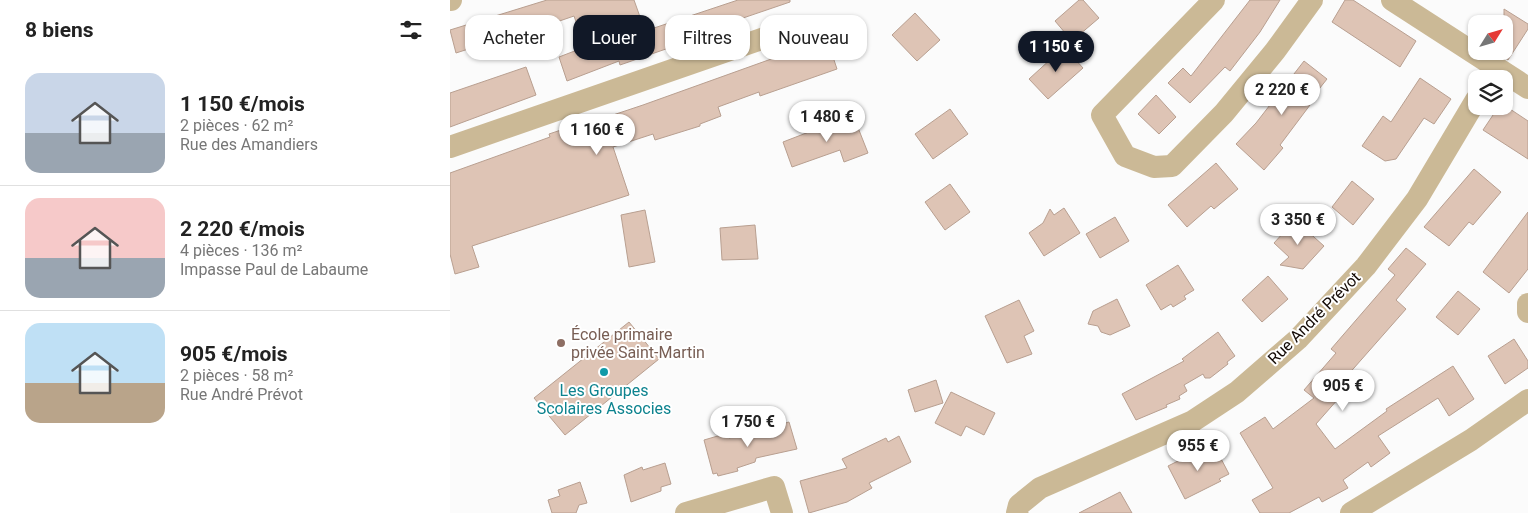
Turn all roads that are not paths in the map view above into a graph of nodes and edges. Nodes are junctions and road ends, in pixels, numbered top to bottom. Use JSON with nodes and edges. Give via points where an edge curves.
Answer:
{"nodes":[{"id":1,"x":1214,"y":0,"type":"edge"},
{"id":2,"x":1312,"y":0,"type":"edge"},
{"id":3,"x":1392,"y":0,"type":"edge"},
{"id":4,"x":760,"y":39,"type":"edge"},
{"id":5,"x":1489,"y":70,"type":"edge"},
{"id":6,"x":1513,"y":82,"type":"edge"},
{"id":7,"x":1528,"y":88,"type":"edge"},
{"id":8,"x":1468,"y":114,"type":"edge"},
{"id":9,"x":450,"y":147,"type":"edge"},
{"id":10,"x":1528,"y":304,"type":"edge"},
{"id":11,"x":1528,"y":312,"type":"edge"},
{"id":12,"x":1528,"y":400,"type":"edge"},
{"id":13,"x":1376,"y":507,"type":"edge"},
{"id":14,"x":686,"y":513,"type":"edge"},
{"id":15,"x":782,"y":513,"type":"edge"},
{"id":16,"x":1017,"y":513,"type":"edge"},
{"id":17,"x":1351,"y":513,"type":"edge"}],
"edges":[{"from":1,"to":2,"type":"street","via":[[1102,115],[1125,156],[1154,167],[1172,166],[1224,113]]},
{"from":3,"to":5,"type":"street"},
{"from":4,"to":9,"type":"street"},
{"from":6,"to":7,"type":"street"},
{"from":8,"to":16,"type":"street","name":"Rue André Prévot","via":[[1418,199],[1366,266],[1298,339],[1238,392],[1193,421],[1040,488],[1018,505]]},
{"from":10,"to":11,"type":"street"},
{"from":12,"to":13,"type":"street"},
{"from":13,"to":17,"type":"street"},
{"from":14,"to":15,"type":"street","via":[[774,487]]}]}
